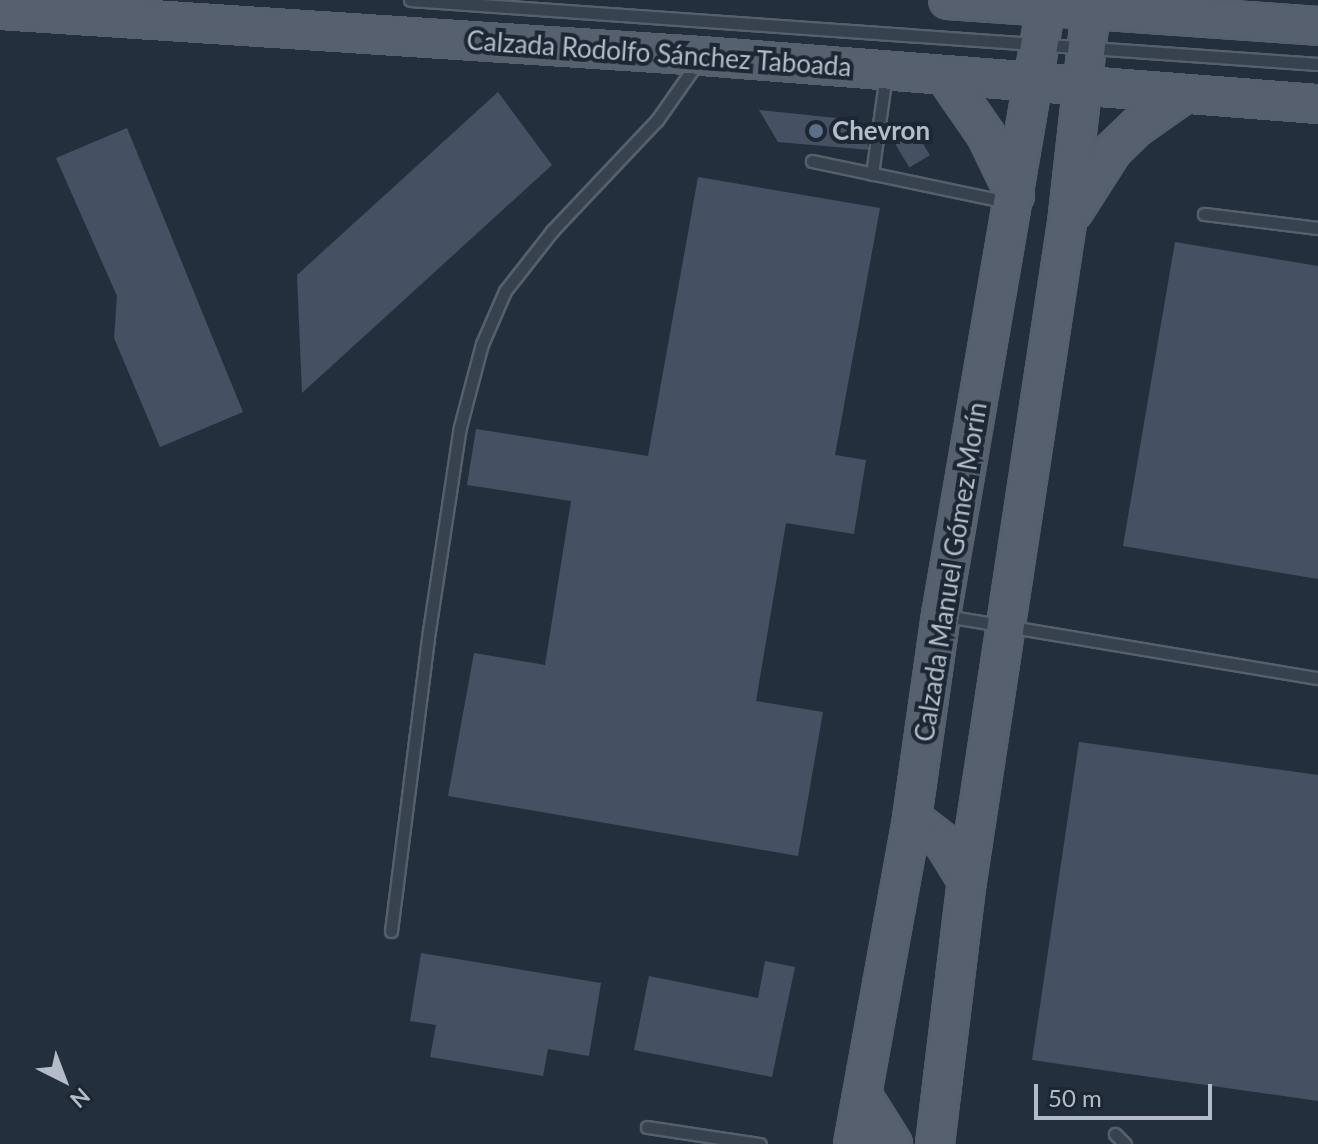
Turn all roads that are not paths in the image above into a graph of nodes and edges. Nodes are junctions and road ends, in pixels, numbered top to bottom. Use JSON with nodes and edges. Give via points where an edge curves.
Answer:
{"nodes":[{"id":1,"x":410,"y":0,"type":"edge"},
{"id":2,"x":948,"y":0,"type":"edge"},
{"id":3,"x":1046,"y":4,"type":"edge"},
{"id":4,"x":1091,"y":5,"type":"edge"},
{"id":5,"x":0,"y":10,"type":"edge"},
{"id":6,"x":1318,"y":26,"type":"edge"},
{"id":7,"x":1041,"y":45,"type":"junction"},
{"id":8,"x":1087,"y":48,"type":"junction"},
{"id":9,"x":702,"y":56,"type":"junction"},
{"id":10,"x":1318,"y":64,"type":"edge"},
{"id":11,"x":886,"y":71,"type":"junction"},
{"id":12,"x":946,"y":77,"type":"junction"},
{"id":13,"x":1034,"y":84,"type":"junction"},
{"id":14,"x":1081,"y":87,"type":"junction"},
{"id":15,"x":1184,"y":94,"type":"junction"},
{"id":16,"x":1318,"y":104,"type":"edge"},
{"id":17,"x":812,"y":161,"type":"dead end"},
{"id":18,"x":872,"y":174,"type":"junction"},
{"id":19,"x":1014,"y":199,"type":"junction"},
{"id":20,"x":1204,"y":214,"type":"dead end"},
{"id":21,"x":1067,"y":223,"type":"junction"},
{"id":22,"x":1318,"y":228,"type":"edge"},
{"id":23,"x":941,"y":615,"type":"junction"},
{"id":24,"x":1007,"y":626,"type":"junction"},
{"id":25,"x":1318,"y":678,"type":"edge"},
{"id":26,"x":912,"y":818,"type":"junction"},
{"id":27,"x":967,"y":881,"type":"junction"},
{"id":28,"x":391,"y":931,"type":"dead end"},
{"id":29,"x":863,"y":1096,"type":"junction"},
{"id":30,"x":647,"y":1127,"type":"dead end"},
{"id":31,"x":1115,"y":1134,"type":"dead end"},
{"id":32,"x":760,"y":1144,"type":"edge"},
{"id":33,"x":853,"y":1144,"type":"edge"},
{"id":34,"x":893,"y":1144,"type":"edge"},
{"id":35,"x":935,"y":1144,"type":"edge"},
{"id":36,"x":1125,"y":1144,"type":"edge"}],
"edges":[{"from":1,"to":7,"type":"lane"},
{"from":2,"to":3,"type":"main road"},
{"from":3,"to":4,"type":"main road"},
{"from":3,"to":7,"type":"main road","name":"Calzada Manuel Gómez Morín"},
{"from":4,"to":6,"type":"main road"},
{"from":4,"to":8,"type":"main road"},
{"from":5,"to":9,"type":"main road","name":"Calzada Rodolfo Sánchez Taboada"},
{"from":7,"to":8,"type":"lane"},
{"from":7,"to":13,"type":"main road","name":"Calzada Manuel Gómez Morín"},
{"from":8,"to":10,"type":"lane"},
{"from":8,"to":14,"type":"main road"},
{"from":9,"to":11,"type":"main road","name":"Calzada Rodolfo Sánchez Taboada"},
{"from":9,"to":28,"type":"lane","via":[[657,120],[552,231],[505,291],[482,344],[460,427]]},
{"from":11,"to":12,"type":"main road","name":"Calzada Rodolfo Sánchez Taboada"},
{"from":11,"to":18,"type":"lane"},
{"from":12,"to":13,"type":"main road","name":"Calzada Rodolfo Sánchez Taboada"},
{"from":12,"to":19,"type":"main road","via":[[986,135]]},
{"from":13,"to":14,"type":"main road","name":"Calzada Rodolfo Sánchez Taboada"},
{"from":13,"to":19,"type":"main road","name":"Calzada Manuel Gómez Morín"},
{"from":14,"to":15,"type":"main road","name":"Calzada Rodolfo Sánchez Taboada"},
{"from":14,"to":21,"type":"main road"},
{"from":15,"to":16,"type":"main road","name":"Calzada Rodolfo Sánchez Taboada"},
{"from":15,"to":21,"type":"main road","via":[[1113,150]]},
{"from":17,"to":18,"type":"lane"},
{"from":18,"to":19,"type":"lane"},
{"from":19,"to":23,"type":"main road","name":"Calzada Manuel Gómez Morín"},
{"from":20,"to":22,"type":"lane"},
{"from":21,"to":24,"type":"main road"},
{"from":23,"to":24,"type":"lane"},
{"from":23,"to":26,"type":"main road","name":"Calzada Manuel Gómez Morín"},
{"from":24,"to":25,"type":"lane"},
{"from":24,"to":27,"type":"main road"},
{"from":26,"to":27,"type":"main road","via":[[943,842]]},
{"from":26,"to":29,"type":"main road","name":"Calzada Manuel Gómez Morín"},
{"from":27,"to":35,"type":"main road"},
{"from":29,"to":33,"type":"main road","name":"Calzada Manuel Gómez Morín"},
{"from":29,"to":34,"type":"main road"},
{"from":30,"to":32,"type":"lane"},
{"from":31,"to":36,"type":"lane"}]}
